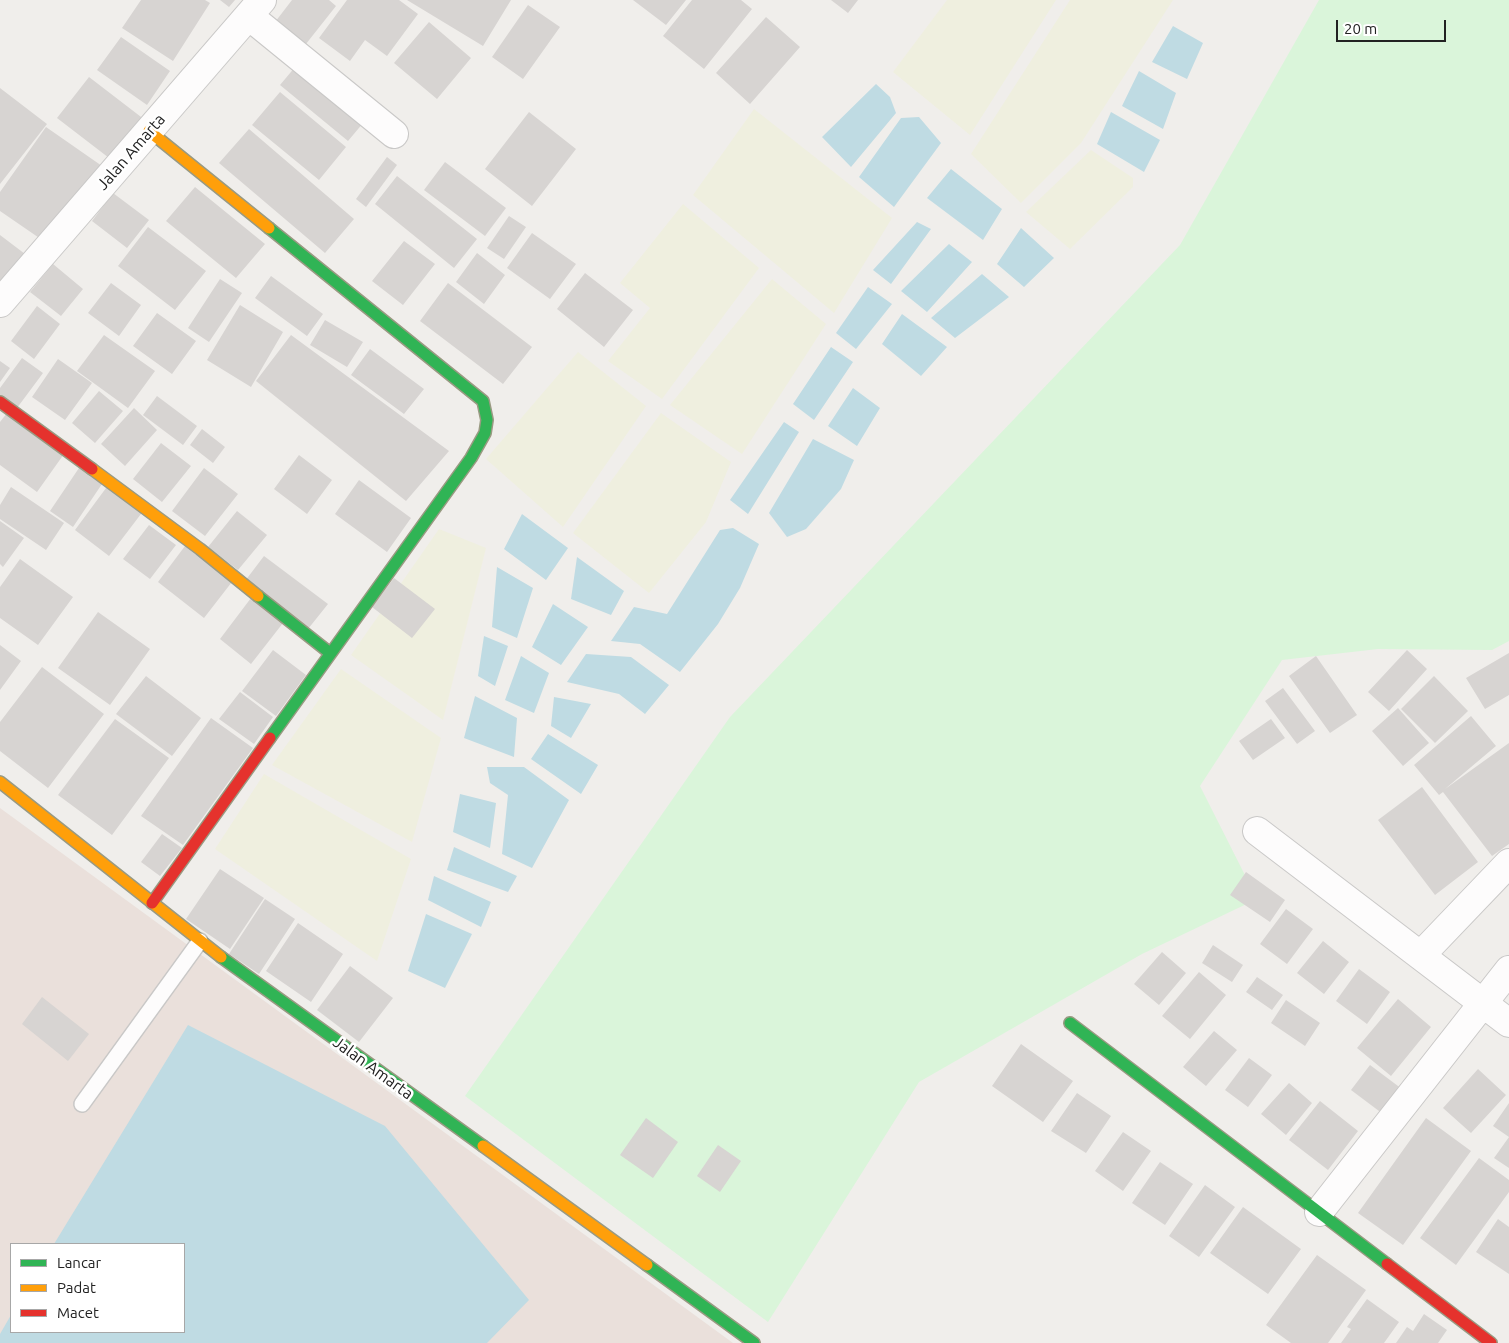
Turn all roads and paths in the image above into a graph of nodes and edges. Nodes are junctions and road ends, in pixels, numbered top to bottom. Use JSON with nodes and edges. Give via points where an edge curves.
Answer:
{"nodes":[{"id":1,"x":255,"y":8,"type":"edge"},
{"id":2,"x":149,"y":131,"type":"junction"},
{"id":3,"x":394,"y":134,"type":"dead end"},
{"id":4,"x":0,"y":303,"type":"edge"},
{"id":5,"x":0,"y":402,"type":"edge"},
{"id":6,"x":330,"y":653,"type":"junction"},
{"id":7,"x":0,"y":782,"type":"edge"},
{"id":8,"x":1257,"y":831,"type":"dead end"},
{"id":9,"x":1509,"y":863,"type":"edge"},
{"id":10,"x":152,"y":903,"type":"junction"},
{"id":11,"x":200,"y":941,"type":"junction"},
{"id":12,"x":1421,"y":955,"type":"junction"},
{"id":13,"x":1509,"y":970,"type":"edge"},
{"id":14,"x":1483,"y":1003,"type":"junction"},
{"id":15,"x":1070,"y":1023,"type":"dead end"},
{"id":16,"x":1509,"y":1023,"type":"edge"},
{"id":17,"x":82,"y":1104,"type":"dead end"},
{"id":18,"x":1319,"y":1212,"type":"junction"},
{"id":19,"x":754,"y":1343,"type":"edge"},
{"id":20,"x":1491,"y":1343,"type":"edge"}],
"edges":[{"from":1,"to":2,"type":"street","name":"Jalan Amarta"},
{"from":1,"to":3,"type":"street"},
{"from":2,"to":4,"type":"street","name":"Jalan Amarta"},
{"from":2,"to":6,"type":"street","via":[[483,401],[487,420],[485,433],[471,458]]},
{"from":5,"to":6,"type":"street","via":[[200,549]]},
{"from":6,"to":10,"type":"street"},
{"from":7,"to":10,"type":"street","name":"Jalan Amarta"},
{"from":8,"to":12,"type":"street"},
{"from":9,"to":12,"type":"street"},
{"from":10,"to":11,"type":"street","name":"Jalan Amarta"},
{"from":11,"to":17,"type":"lane"},
{"from":11,"to":19,"type":"street","name":"Jalan Amarta"},
{"from":12,"to":14,"type":"street"},
{"from":13,"to":14,"type":"street"},
{"from":14,"to":16,"type":"street"},
{"from":14,"to":18,"type":"street"},
{"from":15,"to":18,"type":"street"},
{"from":18,"to":20,"type":"street"}]}
